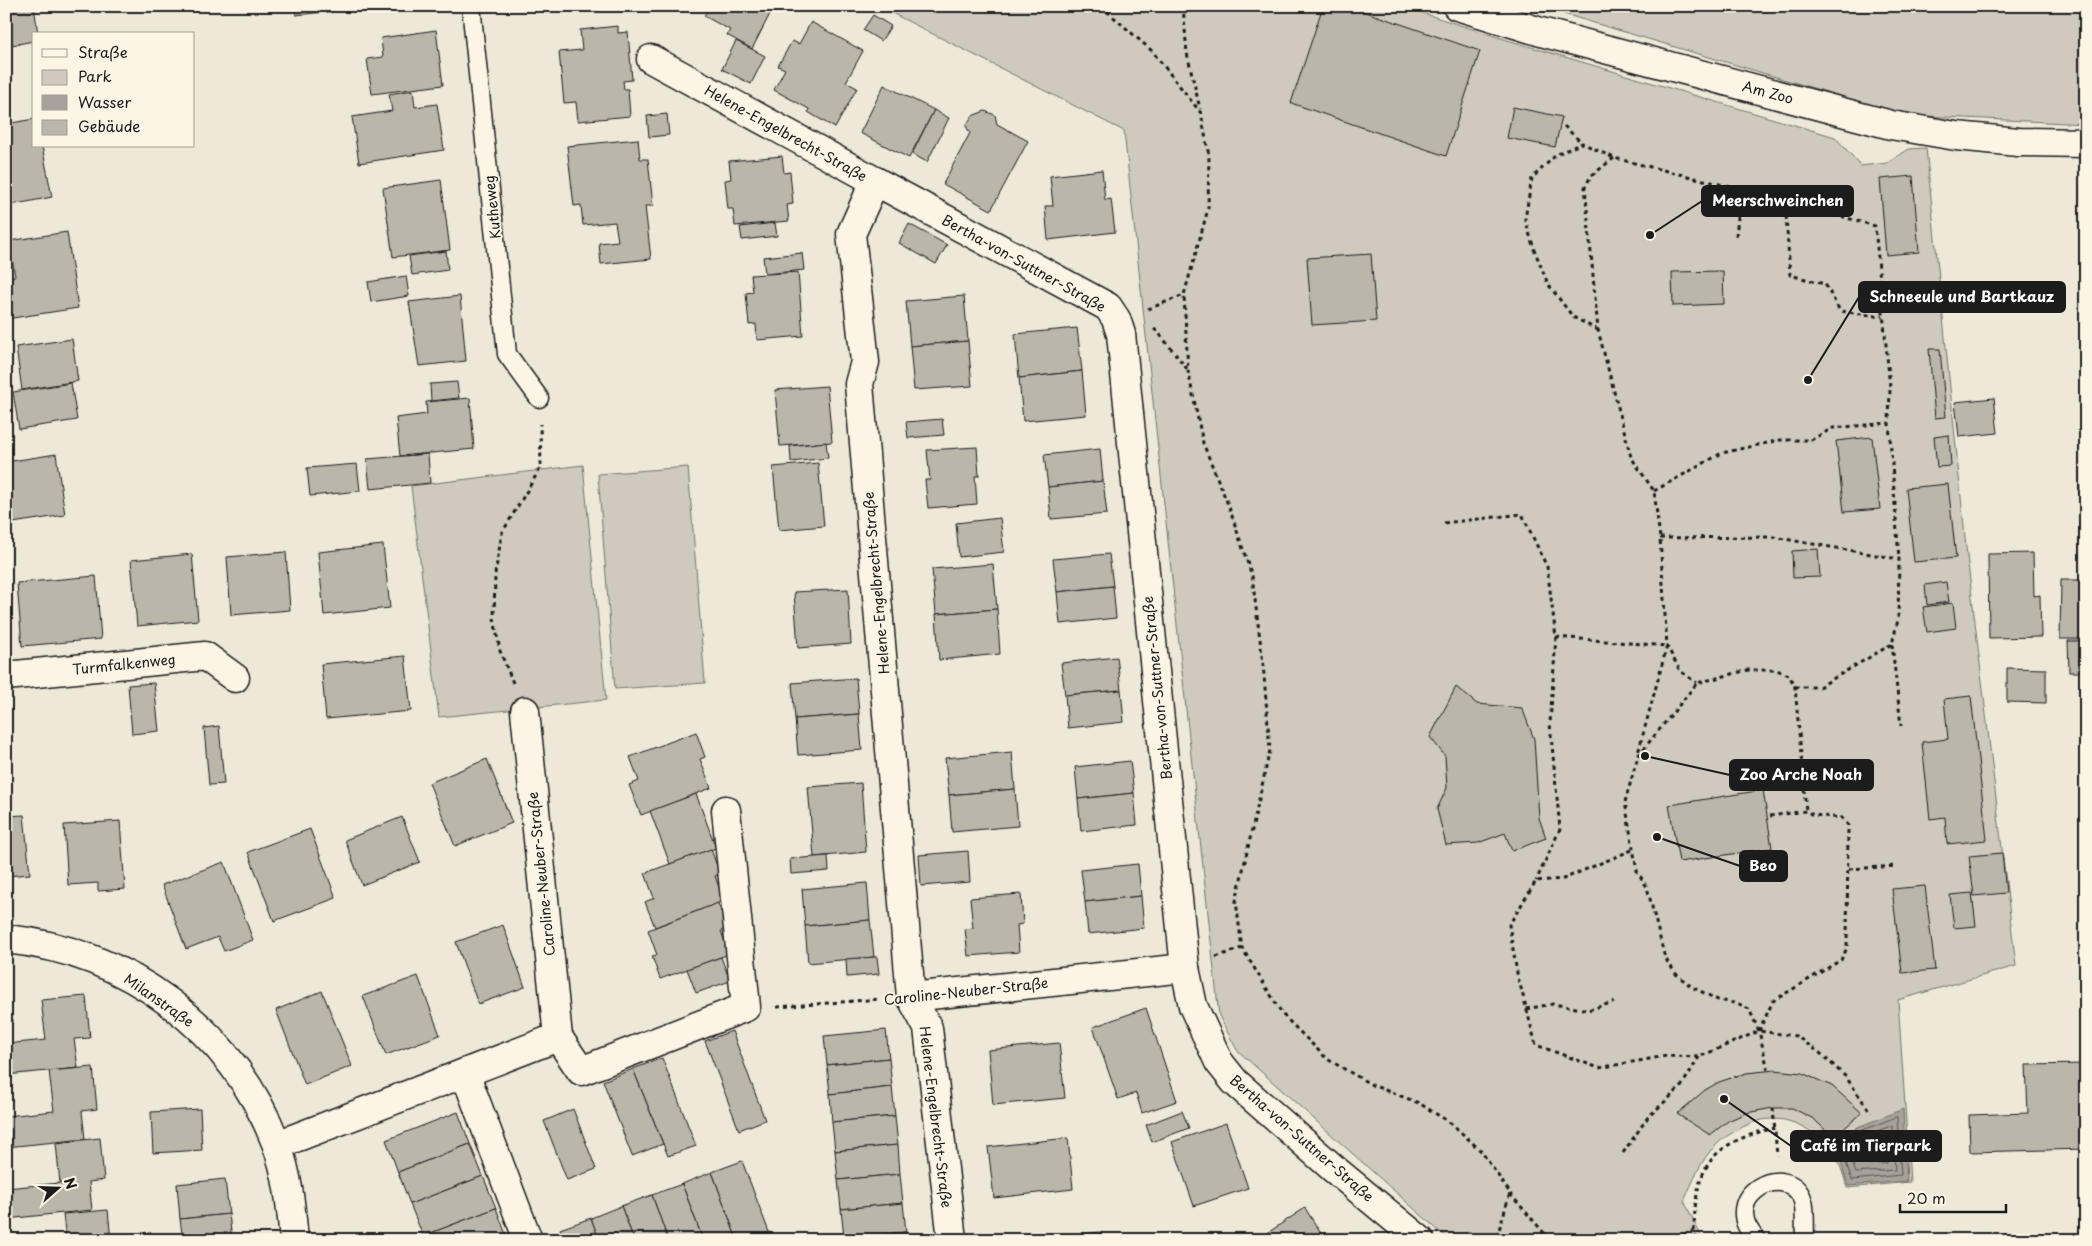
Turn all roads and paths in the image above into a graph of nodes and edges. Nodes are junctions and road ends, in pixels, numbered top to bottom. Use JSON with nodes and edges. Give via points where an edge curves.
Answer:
{"nodes":[{"id":1,"x":471,"y":6,"type":"edge"},
{"id":2,"x":1101,"y":6,"type":"edge"},
{"id":3,"x":1183,"y":6,"type":"edge"},
{"id":4,"x":1456,"y":6,"type":"edge"},
{"id":5,"x":651,"y":59,"type":"dead end"},
{"id":6,"x":1201,"y":112,"type":"junction"},
{"id":7,"x":1564,"y":126,"type":"dead end"},
{"id":8,"x":1582,"y":143,"type":"junction"},
{"id":9,"x":2086,"y":143,"type":"edge"},
{"id":10,"x":1614,"y":158,"type":"junction"},
{"id":11,"x":875,"y":181,"type":"junction"},
{"id":12,"x":1741,"y":189,"type":"junction"},
{"id":13,"x":1785,"y":200,"type":"junction"},
{"id":14,"x":1736,"y":236,"type":"dead end"},
{"id":15,"x":1883,"y":317,"type":"junction"},
{"id":16,"x":1598,"y":330,"type":"junction"},
{"id":17,"x":539,"y":398,"type":"joint"},
{"id":18,"x":1889,"y":423,"type":"junction"},
{"id":19,"x":1654,"y":491,"type":"junction"},
{"id":20,"x":1444,"y":523,"type":"dead end"},
{"id":21,"x":1660,"y":538,"type":"junction"},
{"id":22,"x":1899,"y":559,"type":"junction"},
{"id":23,"x":1556,"y":638,"type":"junction"},
{"id":24,"x":1892,"y":644,"type":"junction"},
{"id":25,"x":1667,"y":646,"type":"junction"},
{"id":26,"x":6,"y":676,"type":"edge"},
{"id":27,"x":235,"y":678,"type":"dead end"},
{"id":28,"x":1696,"y":683,"type":"junction"},
{"id":29,"x":1795,"y":687,"type":"junction"},
{"id":30,"x":525,"y":711,"type":"joint"},
{"id":31,"x":1901,"y":726,"type":"dead end"},
{"id":32,"x":1638,"y":756,"type":"junction"},
{"id":33,"x":726,"y":810,"type":"dead end"},
{"id":34,"x":1806,"y":811,"type":"junction"},
{"id":35,"x":1770,"y":816,"type":"dead end"},
{"id":36,"x":1632,"y":850,"type":"junction"},
{"id":37,"x":1895,"y":866,"type":"dead end"},
{"id":38,"x":1849,"y":869,"type":"junction"},
{"id":39,"x":1536,"y":881,"type":"junction"},
{"id":40,"x":6,"y":939,"type":"edge"},
{"id":41,"x":1185,"y":968,"type":"junction"},
{"id":42,"x":911,"y":997,"type":"junction"},
{"id":43,"x":1614,"y":1002,"type":"dead end"},
{"id":44,"x":746,"y":1007,"type":"junction"},
{"id":45,"x":1526,"y":1009,"type":"junction"},
{"id":46,"x":1759,"y":1031,"type":"junction"},
{"id":47,"x":558,"y":1037,"type":"junction"},
{"id":48,"x":1700,"y":1057,"type":"junction"},
{"id":49,"x":1768,"y":1070,"type":"dead end"},
{"id":50,"x":465,"y":1073,"type":"junction"},
{"id":51,"x":1773,"y":1108,"type":"dead end"},
{"id":52,"x":1871,"y":1113,"type":"dead end"},
{"id":53,"x":1776,"y":1128,"type":"junction"},
{"id":54,"x":277,"y":1145,"type":"junction"},
{"id":55,"x":1623,"y":1153,"type":"dead end"},
{"id":56,"x":1778,"y":1181,"type":"junction"},
{"id":57,"x":1510,"y":1193,"type":"junction"},
{"id":58,"x":1694,"y":1231,"type":"junction"},
{"id":59,"x":1545,"y":1234,"type":"junction"},
{"id":60,"x":294,"y":1240,"type":"edge"},
{"id":61,"x":528,"y":1240,"type":"edge"},
{"id":62,"x":952,"y":1240,"type":"edge"},
{"id":63,"x":1420,"y":1240,"type":"edge"},
{"id":64,"x":1496,"y":1240,"type":"edge"},
{"id":65,"x":1518,"y":1240,"type":"edge"},
{"id":66,"x":1557,"y":1240,"type":"edge"},
{"id":67,"x":1668,"y":1240,"type":"edge"},
{"id":68,"x":1697,"y":1240,"type":"edge"},
{"id":69,"x":1757,"y":1240,"type":"edge"},
{"id":70,"x":1805,"y":1240,"type":"edge"}],
"edges":[{"from":1,"to":17,"type":"lane","name":"Kutheweg","via":[[507,354]]},
{"from":2,"to":6,"type":"path","via":[[1152,51]]},
{"from":3,"to":6,"type":"path","via":[[1188,53]]},
{"from":4,"to":9,"type":"street","name":"Am Zoo","via":[[1541,32],[1891,125],[2018,142]]},
{"from":5,"to":11,"type":"street","name":"Helene-Engelbrecht-Straße"},
{"from":6,"to":57,"type":"path","via":[[1210,156],[1208,209],[1184,295],[1188,371],[1203,443],[1252,576],[1270,750],[1236,900],[1242,948],[1283,1015],[1327,1058],[1372,1085],[1419,1103],[1452,1124],[1481,1151]]},
{"from":7,"to":8,"type":"path"},
{"from":8,"to":10,"type":"path"},
{"from":8,"to":16,"type":"path","via":[[1556,155],[1532,178],[1525,218],[1548,284],[1573,317]]},
{"from":10,"to":12,"type":"path"},
{"from":10,"to":16,"type":"path","via":[[1591,176],[1585,187]]},
{"from":11,"to":41,"type":"street","name":"Bertha-von-Suttner-Straße","via":[[1108,307],[1116,319],[1121,334]]},
{"from":11,"to":42,"type":"street","name":"Helene-Engelbrecht-Straße","via":[[851,234],[865,362],[860,384]]},
{"from":12,"to":13,"type":"path"},
{"from":12,"to":14,"type":"path"},
{"from":13,"to":15,"type":"path","via":[[1875,226]]},
{"from":13,"to":15,"type":"path","via":[[1790,275],[1825,284],[1840,311]]},
{"from":15,"to":18,"type":"path","via":[[1890,388]]},
{"from":16,"to":19,"type":"path","via":[[1631,457]]},
{"from":17,"to":30,"type":"path","via":[[541,467],[502,533],[495,574],[494,618],[500,651]]},
{"from":18,"to":19,"type":"path","via":[[1833,428],[1811,440],[1780,440],[1722,453]]},
{"from":18,"to":22,"type":"path"},
{"from":19,"to":21,"type":"path"},
{"from":20,"to":23,"type":"path","via":[[1522,514],[1548,567]]},
{"from":21,"to":22,"type":"path","via":[[1773,536]]},
{"from":21,"to":25,"type":"path"},
{"from":22,"to":24,"type":"path","via":[[1898,620]]},
{"from":23,"to":25,"type":"path"},
{"from":23,"to":39,"type":"path","via":[[1550,724],[1560,829]]},
{"from":24,"to":29,"type":"path","via":[[1819,687]]},
{"from":24,"to":31,"type":"path"},
{"from":25,"to":28,"type":"path","via":[[1680,671]]},
{"from":25,"to":32,"type":"path"},
{"from":26,"to":27,"type":"street","name":"Turmfalkenweg","via":[[204,656]]},
{"from":28,"to":29,"type":"path","via":[[1748,670],[1777,670],[1788,675]]},
{"from":28,"to":32,"type":"path"},
{"from":29,"to":34,"type":"path"},
{"from":30,"to":47,"type":"street","name":"Caroline-Neuber-Straße"},
{"from":32,"to":36,"type":"path","via":[[1625,802]]},
{"from":33,"to":44,"type":"street"},
{"from":34,"to":35,"type":"path"},
{"from":34,"to":38,"type":"path","via":[[1813,815],[1842,818],[1848,825]]},
{"from":36,"to":39,"type":"path","via":[[1562,879]]},
{"from":36,"to":46,"type":"path","via":[[1637,871],[1647,888],[1665,958],[1676,974],[1692,988],[1749,1009]]},
{"from":37,"to":38,"type":"path"},
{"from":38,"to":46,"type":"path","via":[[1846,948],[1841,960],[1773,1001]]},
{"from":39,"to":45,"type":"path","via":[[1510,925]]},
{"from":40,"to":54,"type":"street","name":"Milanstraße","via":[[37,942],[83,954],[134,978],[180,1011],[222,1050],[247,1082]]},
{"from":41,"to":42,"type":"street","name":"Caroline-Neuber-Straße"},
{"from":41,"to":63,"type":"street","name":"Bertha-von-Suttner-Straße","via":[[1192,1006],[1219,1062],[1235,1082]]},
{"from":42,"to":44,"type":"path","name":"Caroline-Neuber-Straße","via":[[758,1009]]},
{"from":42,"to":62,"type":"street","name":"Helene-Engelbrecht-Straße","via":[[928,1028]]},
{"from":43,"to":45,"type":"path","via":[[1588,1010],[1552,1004]]},
{"from":44,"to":47,"type":"street","name":"Caroline-Neuber-Straße","via":[[581,1071]]},
{"from":45,"to":48,"type":"path","via":[[1536,1045],[1599,1068],[1666,1056]]},
{"from":46,"to":48,"type":"path"},
{"from":46,"to":49,"type":"path"},
{"from":46,"to":52,"type":"path","via":[[1796,1036],[1820,1053],[1846,1077]]},
{"from":47,"to":50,"type":"street"},
{"from":48,"to":55,"type":"path","via":[[1681,1087],[1648,1117]]},
{"from":50,"to":54,"type":"street"},
{"from":50,"to":61,"type":"street"},
{"from":51,"to":53,"type":"path"},
{"from":53,"to":56,"type":"path"},
{"from":53,"to":58,"type":"path","via":[[1734,1140],[1706,1166],[1694,1198]]},
{"from":54,"to":60,"type":"street","name":"Milanstraße","via":[[290,1189]]},
{"from":56,"to":69,"type":"lane","via":[[1767,1183],[1748,1196],[1744,1220]]},
{"from":56,"to":70,"type":"lane","via":[[1796,1190],[1803,1201]]},
{"from":57,"to":59,"type":"path"},
{"from":57,"to":64,"type":"path"},
{"from":58,"to":67,"type":"path"},
{"from":58,"to":68,"type":"path"},
{"from":59,"to":65,"type":"path"},
{"from":59,"to":66,"type":"path"}]}
